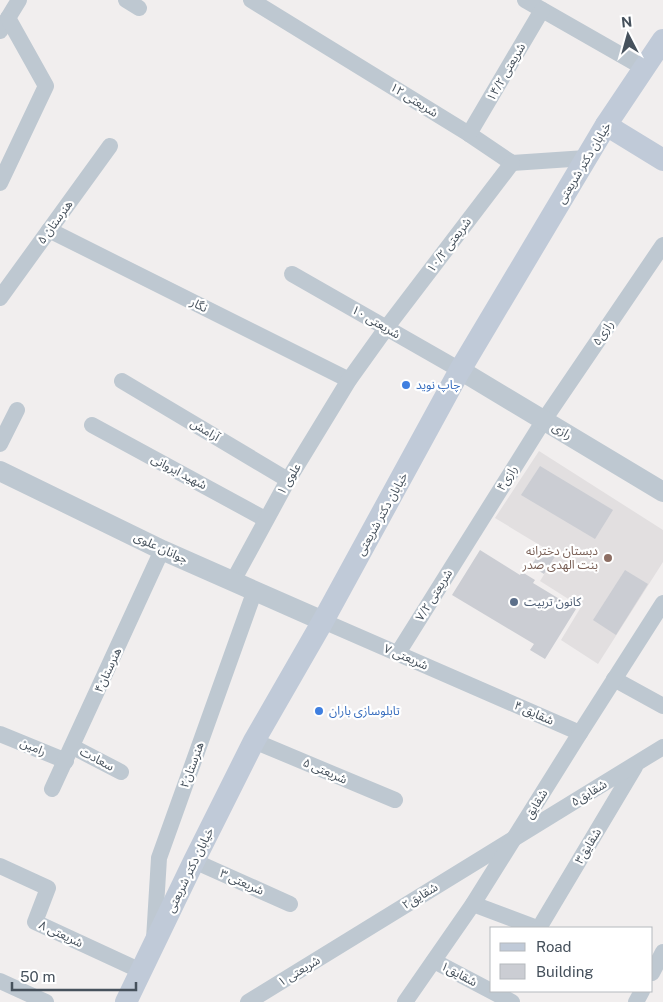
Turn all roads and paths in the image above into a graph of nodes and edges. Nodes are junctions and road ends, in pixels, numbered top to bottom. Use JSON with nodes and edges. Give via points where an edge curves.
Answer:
{"nodes":[{"id":1,"x":19,"y":0,"type":"edge"},
{"id":2,"x":251,"y":0,"type":"edge"},
{"id":3,"x":525,"y":0,"type":"edge"},
{"id":4,"x":542,"y":10,"type":"junction"},
{"id":5,"x":4,"y":24,"type":"edge"},
{"id":6,"x":663,"y":40,"type":"edge"},
{"id":7,"x":644,"y":68,"type":"junction"},
{"id":8,"x":606,"y":125,"type":"junction"},
{"id":9,"x":469,"y":134,"type":"junction"},
{"id":10,"x":110,"y":146,"type":"dead end"},
{"id":11,"x":586,"y":158,"type":"junction"},
{"id":12,"x":663,"y":160,"type":"edge"},
{"id":13,"x":512,"y":163,"type":"junction"},
{"id":14,"x":0,"y":183,"type":"edge"},
{"id":15,"x":49,"y":230,"type":"junction"},
{"id":16,"x":663,"y":245,"type":"edge"},
{"id":17,"x":292,"y":274,"type":"dead end"},
{"id":18,"x":0,"y":298,"type":"edge"},
{"id":19,"x":387,"y":328,"type":"junction"},
{"id":20,"x":460,"y":370,"type":"junction"},
{"id":21,"x":350,"y":380,"type":"junction"},
{"id":22,"x":122,"y":381,"type":"dead end"},
{"id":23,"x":17,"y":410,"type":"dead end"},
{"id":24,"x":544,"y":420,"type":"junction"},
{"id":25,"x":92,"y":425,"type":"dead end"},
{"id":26,"x":0,"y":444,"type":"edge"},
{"id":27,"x":0,"y":471,"type":"edge"},
{"id":28,"x":288,"y":480,"type":"junction"},
{"id":29,"x":663,"y":492,"type":"edge"},
{"id":30,"x":265,"y":519,"type":"junction"},
{"id":31,"x":471,"y":536,"type":"joint"},
{"id":32,"x":162,"y":550,"type":"junction"},
{"id":33,"x":233,"y":580,"type":"junction"},
{"id":34,"x":254,"y":590,"type":"junction"},
{"id":35,"x":663,"y":603,"type":"edge"},
{"id":36,"x":323,"y":621,"type":"junction"},
{"id":37,"x":398,"y":653,"type":"junction"},
{"id":38,"x":614,"y":679,"type":"junction"},
{"id":39,"x":489,"y":693,"type":"joint"},
{"id":40,"x":663,"y":706,"type":"edge"},
{"id":41,"x":580,"y":732,"type":"junction"},
{"id":42,"x":0,"y":734,"type":"edge"},
{"id":43,"x":254,"y":741,"type":"junction"},
{"id":44,"x":663,"y":747,"type":"edge"},
{"id":45,"x":69,"y":754,"type":"junction"},
{"id":46,"x":636,"y":764,"type":"junction"},
{"id":47,"x":121,"y":772,"type":"dead end"},
{"id":48,"x":52,"y":789,"type":"dead end"},
{"id":49,"x":395,"y":800,"type":"dead end"},
{"id":50,"x":515,"y":838,"type":"junction"},
{"id":51,"x":194,"y":861,"type":"junction"},
{"id":52,"x":0,"y":866,"type":"edge"},
{"id":53,"x":290,"y":904,"type":"dead end"},
{"id":54,"x":473,"y":904,"type":"junction"},
{"id":55,"x":535,"y":927,"type":"edge"},
{"id":56,"x":539,"y":927,"type":"edge"},
{"id":57,"x":154,"y":944,"type":"junction"},
{"id":58,"x":663,"y":952,"type":"edge"},
{"id":59,"x":325,"y":955,"type":"joint"},
{"id":60,"x":434,"y":961,"type":"junction"},
{"id":61,"x":141,"y":971,"type":"junction"},
{"id":62,"x":653,"y":971,"type":"edge"},
{"id":63,"x":0,"y":981,"type":"edge"},
{"id":64,"x":490,"y":990,"type":"edge"},
{"id":65,"x":493,"y":992,"type":"edge"},
{"id":66,"x":46,"y":1002,"type":"edge"},
{"id":67,"x":126,"y":1002,"type":"edge"},
{"id":68,"x":248,"y":1002,"type":"edge"},
{"id":69,"x":405,"y":1002,"type":"edge"},
{"id":70,"x":512,"y":1002,"type":"edge"}],
"edges":[{"from":1,"to":5,"type":"street"},
{"from":2,"to":9,"type":"street","name":"شریعتی ۱۲"},
{"from":3,"to":4,"type":"street"},
{"from":4,"to":7,"type":"street"},
{"from":4,"to":9,"type":"street","name":"شریعتی ۱۴/۲"},
{"from":5,"to":14,"type":"street","via":[[46,86]]},
{"from":6,"to":7,"type":"main road","name":"خیابان دکتر شریعتی"},
{"from":7,"to":8,"type":"main road","name":"خیابان دکتر شریعتی"},
{"from":8,"to":11,"type":"main road","name":"خیابان دکتر شریعتی"},
{"from":8,"to":12,"type":"main road"},
{"from":9,"to":13,"type":"street","name":"شریعتی ۱۲"},
{"from":10,"to":15,"type":"street","name":"هنرستان ۵"},
{"from":11,"to":13,"type":"street"},
{"from":11,"to":20,"type":"main road","name":"خیابان دکتر شریعتی"},
{"from":13,"to":19,"type":"street","name":"شریعتی ۱۰/۲"},
{"from":15,"to":18,"type":"street","name":"هنرستان ۵"},
{"from":15,"to":21,"type":"street","name":"نگار"},
{"from":16,"to":24,"type":"street","name":"رازی۵"},
{"from":17,"to":19,"type":"street","name":"شریعتی ۱۰"},
{"from":19,"to":20,"type":"street","name":"شریعتی ۱۰"},
{"from":19,"to":21,"type":"street","name":"شریعتی ۱۰/۲"},
{"from":20,"to":24,"type":"street","name":"رازی"},
{"from":20,"to":36,"type":"main road","name":"خیابان دکتر شریعتی"},
{"from":21,"to":28,"type":"street","name":"علوی ۱"},
{"from":22,"to":28,"type":"street","name":"آرامش"},
{"from":23,"to":26,"type":"street"},
{"from":24,"to":29,"type":"street","name":"رازی"},
{"from":24,"to":31,"type":"street","name":"رازی۴"},
{"from":25,"to":30,"type":"street","name":"شهید ایروانی"},
{"from":27,"to":32,"type":"street","name":"جوانان علوی"},
{"from":28,"to":30,"type":"street","name":"علوی ۱"},
{"from":30,"to":33,"type":"street","name":"علوی ۱"},
{"from":31,"to":37,"type":"street","name":"شریعتی ۷/۲"},
{"from":32,"to":33,"type":"street","name":"جوانان علوی"},
{"from":32,"to":45,"type":"street","name":"هنرستان۴"},
{"from":33,"to":34,"type":"street","name":"جوانان علوی"},
{"from":34,"to":36,"type":"street","name":"جوانان علوی"},
{"from":34,"to":57,"type":"street","name":"هنرستان۲","via":[[159,858]]},
{"from":35,"to":38,"type":"street","name":"شقایق"},
{"from":36,"to":37,"type":"street","name":"۷ شریعتی"},
{"from":36,"to":43,"type":"main road","name":"خیابان دکتر شریعتی"},
{"from":37,"to":39,"type":"street","name":"۷ شریعتی"},
{"from":38,"to":40,"type":"street"},
{"from":38,"to":41,"type":"street","name":"شقایق"},
{"from":39,"to":41,"type":"street","name":"شقایق ۴"},
{"from":41,"to":50,"type":"street","name":"شقایق"},
{"from":42,"to":45,"type":"street","name":"رامین"},
{"from":43,"to":49,"type":"street","name":"شریعتی ۵"},
{"from":43,"to":51,"type":"main road","name":"خیابان دکتر شریعتی"},
{"from":44,"to":46,"type":"street","name":"شقایق۵"},
{"from":45,"to":47,"type":"street","name":"سعادت"},
{"from":45,"to":48,"type":"street","name":"هنرستان۴"},
{"from":46,"to":50,"type":"street","name":"شقایق۵"},
{"from":46,"to":56,"type":"street","name":"شقایق۳"},
{"from":50,"to":54,"type":"street","name":"شقایق"},
{"from":50,"to":59,"type":"street","name":"شقایق۲"},
{"from":51,"to":53,"type":"street","name":"شریعتی ۳"},
{"from":51,"to":57,"type":"main road","name":"خیابان دکتر شریعتی"},
{"from":52,"to":61,"type":"street","name":"شریعتی ۸","via":[[48,888],[35,922]]},
{"from":54,"to":55,"type":"street","name":"شقایق۳"},
{"from":54,"to":60,"type":"street","name":"شقایق"},
{"from":57,"to":61,"type":"main road","name":"خیابان دکتر شریعتی"},
{"from":58,"to":62,"type":"street"},
{"from":59,"to":68,"type":"street","name":"شریعتی ۱"},
{"from":60,"to":64,"type":"street","name":"شقایق۱"},
{"from":60,"to":69,"type":"street","name":"شقایق"},
{"from":61,"to":67,"type":"main road","name":"خیابان دکتر شریعتی"},
{"from":63,"to":66,"type":"street"},
{"from":65,"to":70,"type":"street","name":"شقایق۱"}]}
